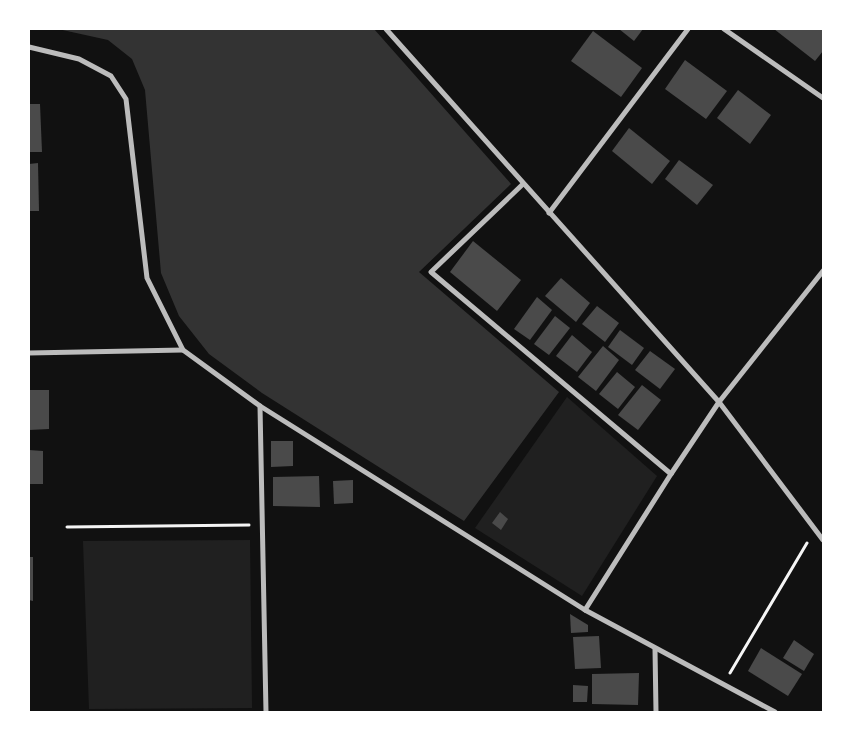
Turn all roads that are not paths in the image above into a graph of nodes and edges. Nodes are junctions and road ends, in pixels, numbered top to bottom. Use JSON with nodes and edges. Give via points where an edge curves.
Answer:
{"nodes":[{"id":1,"x":386,"y":29,"type":"edge"},
{"id":2,"x":688,"y":29,"type":"edge"},
{"id":3,"x":724,"y":29,"type":"edge"},
{"id":4,"x":29,"y":47,"type":"edge"},
{"id":5,"x":823,"y":98,"type":"edge"},
{"id":6,"x":524,"y":184,"type":"junction"},
{"id":7,"x":550,"y":213,"type":"junction"},
{"id":8,"x":823,"y":271,"type":"edge"},
{"id":9,"x":183,"y":350,"type":"junction"},
{"id":10,"x":29,"y":353,"type":"edge"},
{"id":11,"x":719,"y":402,"type":"junction"},
{"id":12,"x":260,"y":406,"type":"junction"},
{"id":13,"x":671,"y":474,"type":"junction"},
{"id":14,"x":823,"y":540,"type":"edge"},
{"id":15,"x":586,"y":610,"type":"junction"},
{"id":16,"x":655,"y":649,"type":"junction"},
{"id":17,"x":266,"y":712,"type":"edge"},
{"id":18,"x":656,"y":712,"type":"edge"},
{"id":19,"x":774,"y":712,"type":"edge"}],
"edges":[{"from":1,"to":6,"type":"street"},
{"from":2,"to":7,"type":"street"},
{"from":3,"to":5,"type":"street"},
{"from":4,"to":9,"type":"street","via":[[79,59],[112,76],[126,99],[147,278]]},
{"from":6,"to":7,"type":"street"},
{"from":6,"to":13,"type":"street","via":[[431,272]]},
{"from":7,"to":11,"type":"street"},
{"from":8,"to":11,"type":"street"},
{"from":9,"to":10,"type":"street"},
{"from":9,"to":12,"type":"street"},
{"from":11,"to":13,"type":"street"},
{"from":11,"to":14,"type":"street"},
{"from":12,"to":15,"type":"street"},
{"from":12,"to":17,"type":"street"},
{"from":13,"to":15,"type":"street"},
{"from":15,"to":16,"type":"street"},
{"from":16,"to":18,"type":"street"},
{"from":16,"to":19,"type":"street"}]}
